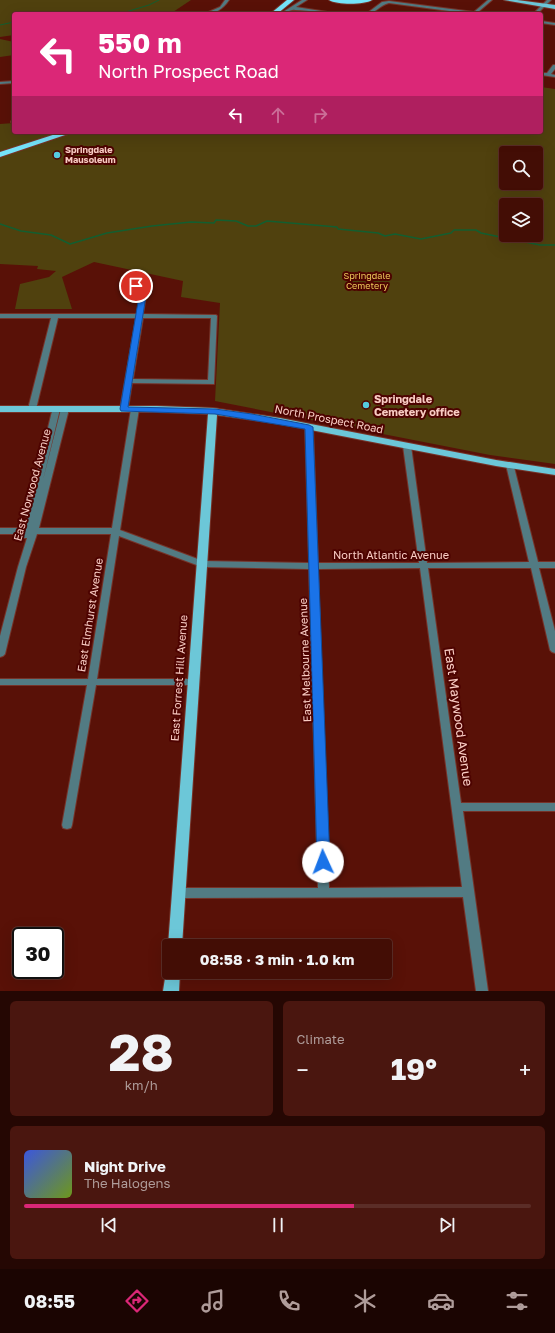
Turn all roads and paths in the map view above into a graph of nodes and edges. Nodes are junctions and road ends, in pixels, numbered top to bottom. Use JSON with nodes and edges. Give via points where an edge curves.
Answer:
{"nodes":[{"id":1,"x":227,"y":0,"type":"edge"},
{"id":2,"x":292,"y":0,"type":"edge"},
{"id":3,"x":304,"y":0,"type":"edge"},
{"id":4,"x":332,"y":0,"type":"edge"},
{"id":5,"x":340,"y":0,"type":"edge"},
{"id":6,"x":362,"y":0,"type":"edge"},
{"id":7,"x":369,"y":0,"type":"edge"},
{"id":8,"x":490,"y":0,"type":"edge"},
{"id":9,"x":506,"y":0,"type":"edge"},
{"id":10,"x":549,"y":0,"type":"edge"},
{"id":11,"x":283,"y":3,"type":"edge"},
{"id":12,"x":544,"y":5,"type":"junction"},
{"id":13,"x":555,"y":6,"type":"edge"},
{"id":14,"x":292,"y":8,"type":"junction"},
{"id":15,"x":211,"y":12,"type":"edge"},
{"id":16,"x":270,"y":12,"type":"edge"},
{"id":17,"x":275,"y":12,"type":"edge"},
{"id":18,"x":285,"y":12,"type":"edge"},
{"id":19,"x":323,"y":12,"type":"edge"},
{"id":20,"x":371,"y":12,"type":"edge"},
{"id":21,"x":460,"y":12,"type":"edge"},
{"id":22,"x":477,"y":12,"type":"edge"},
{"id":23,"x":537,"y":12,"type":"edge"},
{"id":24,"x":543,"y":22,"type":"edge"},
{"id":25,"x":555,"y":24,"type":"edge"},
{"id":26,"x":555,"y":66,"type":"edge"},
{"id":27,"x":543,"y":74,"type":"edge"},
{"id":28,"x":548,"y":75,"type":"junction"},
{"id":29,"x":555,"y":76,"type":"edge"},
{"id":30,"x":12,"y":82,"type":"edge"},
{"id":31,"x":0,"y":83,"type":"edge"},
{"id":32,"x":64,"y":134,"type":"edge"},
{"id":33,"x":0,"y":156,"type":"edge"},
{"id":34,"x":130,"y":278,"type":"dead end"},
{"id":35,"x":0,"y":316,"type":"edge"},
{"id":36,"x":55,"y":316,"type":"junction"},
{"id":37,"x":139,"y":316,"type":"junction"},
{"id":38,"x":128,"y":382,"type":"junction"},
{"id":39,"x":0,"y":409,"type":"edge"},
{"id":40,"x":32,"y":409,"type":"junction"},
{"id":41,"x":60,"y":409,"type":"junction"},
{"id":42,"x":124,"y":409,"type":"junction"},
{"id":43,"x":135,"y":409,"type":"junction"},
{"id":44,"x":213,"y":412,"type":"junction"},
{"id":45,"x":309,"y":427,"type":"junction"},
{"id":46,"x":407,"y":446,"type":"junction"},
{"id":47,"x":510,"y":466,"type":"junction"},
{"id":48,"x":555,"y":472,"type":"edge"},
{"id":49,"x":0,"y":531,"type":"edge"},
{"id":50,"x":30,"y":531,"type":"junction"},
{"id":51,"x":115,"y":531,"type":"junction"},
{"id":52,"x":202,"y":564,"type":"junction"},
{"id":53,"x":534,"y":565,"type":"junction"},
{"id":54,"x":555,"y":565,"type":"edge"},
{"id":55,"x":314,"y":566,"type":"junction"},
{"id":56,"x":425,"y":566,"type":"junction"},
{"id":57,"x":555,"y":650,"type":"edge"},
{"id":58,"x":0,"y":654,"type":"edge"},
{"id":59,"x":0,"y":682,"type":"edge"},
{"id":60,"x":92,"y":682,"type":"junction"},
{"id":61,"x":193,"y":682,"type":"junction"},
{"id":62,"x":555,"y":807,"type":"edge"},
{"id":63,"x":458,"y":808,"type":"junction"},
{"id":64,"x":67,"y":825,"type":"dead end"},
{"id":65,"x":468,"y":892,"type":"junction"},
{"id":66,"x":179,"y":893,"type":"junction"},
{"id":67,"x":324,"y":893,"type":"junction"},
{"id":68,"x":176,"y":939,"type":"edge"},
{"id":69,"x":172,"y":979,"type":"edge"},
{"id":70,"x":171,"y":991,"type":"edge"},
{"id":71,"x":482,"y":991,"type":"edge"}],
"edges":[{"from":1,"to":15,"type":"street","via":[[221,8]]},
{"from":2,"to":11,"type":"highway"},
{"from":3,"to":14,"type":"street"},
{"from":4,"to":7,"type":"highway"},
{"from":5,"to":6,"type":"highway"},
{"from":8,"to":22,"type":"street"},
{"from":9,"to":12,"type":"main road"},
{"from":10,"to":12,"type":"street"},
{"from":11,"to":16,"type":"highway"},
{"from":11,"to":17,"type":"highway"},
{"from":12,"to":13,"type":"main road"},
{"from":12,"to":23,"type":"street"},
{"from":14,"to":18,"type":"street"},
{"from":14,"to":19,"type":"street"},
{"from":20,"to":21,"type":"street","via":[[386,2]]},
{"from":24,"to":25,"type":"street"},
{"from":26,"to":28,"type":"street"},
{"from":27,"to":28,"type":"street"},
{"from":28,"to":29,"type":"street"},
{"from":30,"to":31,"type":"street"},
{"from":32,"to":33,"type":"highway"},
{"from":34,"to":37,"type":"street","via":[[143,294]]},
{"from":35,"to":36,"type":"street"},
{"from":36,"to":37,"type":"street"},
{"from":36,"to":40,"type":"street"},
{"from":37,"to":38,"type":"street"},
{"from":37,"to":38,"type":"street","via":[[214,316],[211,382]]},
{"from":38,"to":42,"type":"street"},
{"from":39,"to":40,"type":"main road","name":"North Prospect Road"},
{"from":40,"to":41,"type":"main road","name":"North Prospect Road"},
{"from":41,"to":42,"type":"main road","name":"North Prospect Road"},
{"from":41,"to":50,"type":"street","name":"East Norwood Avenue"},
{"from":42,"to":43,"type":"main road","name":"North Prospect Road"},
{"from":43,"to":44,"type":"main road","name":"North Prospect Road"},
{"from":43,"to":51,"type":"street","name":"East Elmhurst Avenue"},
{"from":44,"to":45,"type":"main road","name":"North Prospect Road"},
{"from":44,"to":52,"type":"main road","name":"East Forrest Hill Avenue"},
{"from":45,"to":46,"type":"main road","name":"North Prospect Road"},
{"from":45,"to":55,"type":"street","name":"East Melbourne Avenue"},
{"from":46,"to":47,"type":"main road","name":"North Prospect Road"},
{"from":46,"to":56,"type":"street","name":"East Maywood Avenue"},
{"from":47,"to":48,"type":"main road","name":"North Prospect Road"},
{"from":47,"to":53,"type":"street"},
{"from":49,"to":50,"type":"street"},
{"from":50,"to":51,"type":"street"},
{"from":50,"to":58,"type":"street","name":"East Norwood Avenue"},
{"from":51,"to":52,"type":"street","name":"North Atlantic Avenue"},
{"from":51,"to":60,"type":"street","name":"East Elmhurst Avenue"},
{"from":52,"to":55,"type":"street","name":"North Atlantic Avenue"},
{"from":52,"to":61,"type":"main road","name":"East Forrest Hill Avenue"},
{"from":53,"to":54,"type":"street","name":"North Atlantic Avenue"},
{"from":53,"to":56,"type":"street","name":"North Atlantic Avenue"},
{"from":53,"to":57,"type":"street"},
{"from":55,"to":56,"type":"street","name":"North Atlantic Avenue"},
{"from":55,"to":67,"type":"street","name":"East Melbourne Avenue"},
{"from":56,"to":63,"type":"street","name":"East Maywood Avenue"},
{"from":59,"to":60,"type":"street"},
{"from":60,"to":61,"type":"street"},
{"from":60,"to":64,"type":"street","name":"East Elmhurst Avenue"},
{"from":61,"to":66,"type":"main road","name":"East Forrest Hill Avenue"},
{"from":62,"to":63,"type":"street"},
{"from":63,"to":65,"type":"street","name":"East Maywood Avenue"},
{"from":65,"to":67,"type":"street"},
{"from":65,"to":71,"type":"street","name":"East Maywood Avenue"},
{"from":66,"to":67,"type":"street"},
{"from":66,"to":68,"type":"main road","name":"East Forrest Hill Avenue"},
{"from":69,"to":70,"type":"main road"}]}
